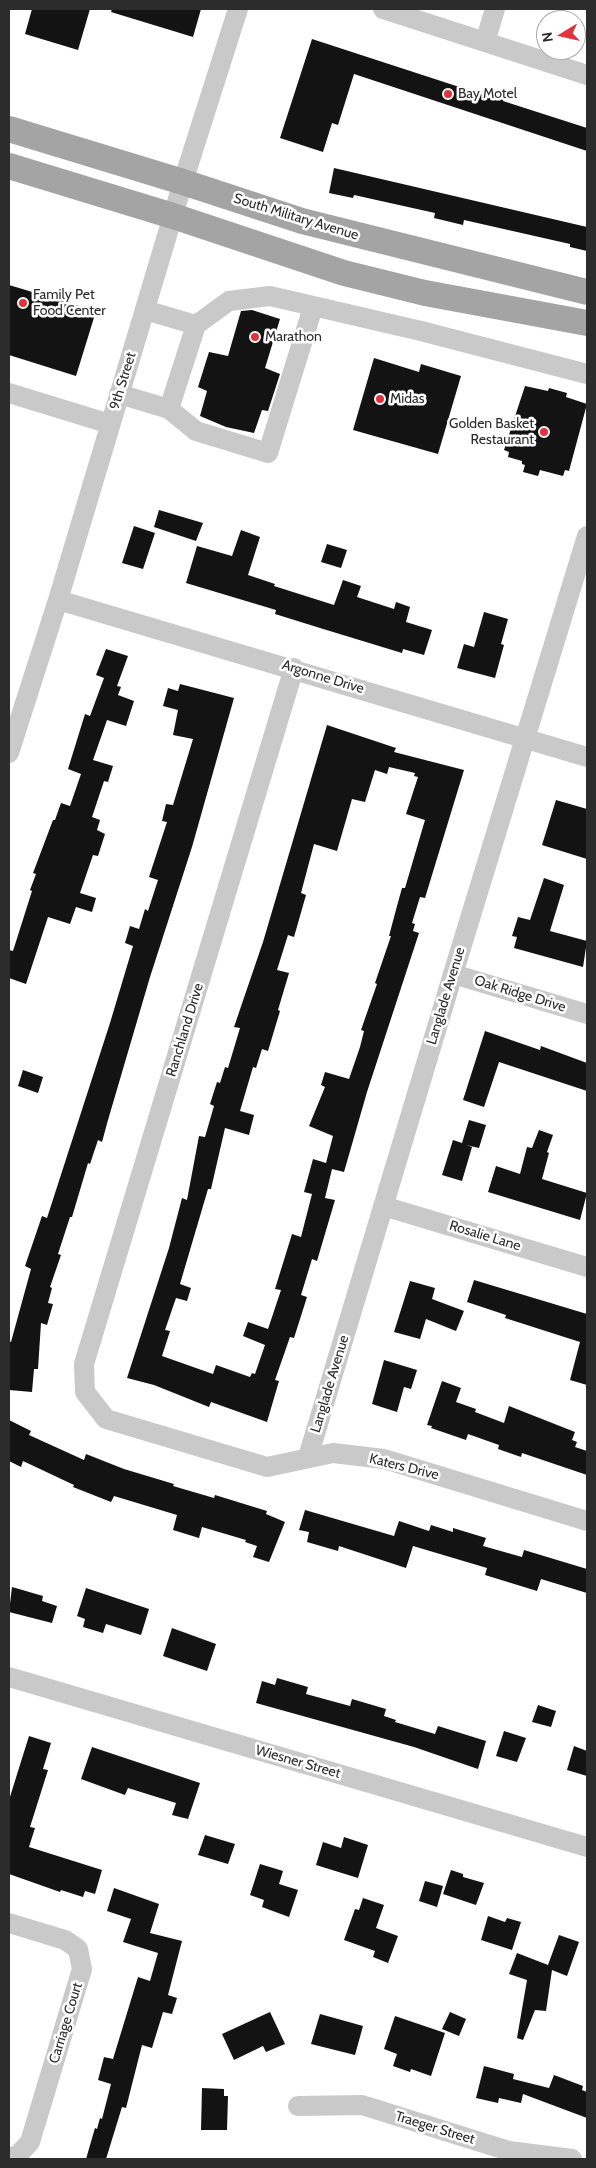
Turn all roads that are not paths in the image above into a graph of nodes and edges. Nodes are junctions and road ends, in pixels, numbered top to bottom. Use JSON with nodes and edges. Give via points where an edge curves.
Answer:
{"nodes":[{"id":1,"x":238,"y":9,"type":"edge"},
{"id":2,"x":383,"y":9,"type":"edge"},
{"id":3,"x":495,"y":9,"type":"edge"},
{"id":4,"x":485,"y":42,"type":"junction"},
{"id":5,"x":587,"y":76,"type":"edge"},
{"id":6,"x":9,"y":129,"type":"edge"},
{"id":7,"x":9,"y":166,"type":"edge"},
{"id":8,"x":183,"y":182,"type":"junction"},
{"id":9,"x":173,"y":216,"type":"junction"},
{"id":10,"x":587,"y":292,"type":"edge"},
{"id":11,"x":312,"y":307,"type":"junction"},
{"id":12,"x":145,"y":310,"type":"junction"},
{"id":13,"x":587,"y":323,"type":"edge"},
{"id":14,"x":196,"y":325,"type":"junction"},
{"id":15,"x":587,"y":374,"type":"edge"},
{"id":16,"x":9,"y":393,"type":"edge"},
{"id":17,"x":119,"y":394,"type":"junction"},
{"id":18,"x":169,"y":408,"type":"junction"},
{"id":19,"x":110,"y":424,"type":"junction"},
{"id":20,"x":587,"y":536,"type":"edge"},
{"id":21,"x":58,"y":600,"type":"junction"},
{"id":22,"x":294,"y":668,"type":"junction"},
{"id":23,"x":524,"y":738,"type":"junction"},
{"id":24,"x":9,"y":753,"type":"edge"},
{"id":25,"x":587,"y":757,"type":"edge"},
{"id":26,"x":453,"y":974,"type":"junction"},
{"id":27,"x":587,"y":1014,"type":"edge"},
{"id":28,"x":383,"y":1206,"type":"junction"},
{"id":29,"x":587,"y":1267,"type":"edge"},
{"id":30,"x":85,"y":1392,"type":"joint"},
{"id":31,"x":308,"y":1457,"type":"junction"},
{"id":32,"x":587,"y":1521,"type":"edge"},
{"id":33,"x":9,"y":1677,"type":"edge"},
{"id":34,"x":587,"y":1847,"type":"edge"},
{"id":35,"x":9,"y":1923,"type":"edge"},
{"id":36,"x":298,"y":2106,"type":"dead end"},
{"id":37,"x":9,"y":2158,"type":"edge"},
{"id":38,"x":572,"y":2159,"type":"edge"}],
"edges":[{"from":1,"to":8,"type":"street","name":"9th Street"},
{"from":2,"to":4,"type":"street"},
{"from":3,"to":4,"type":"street"},
{"from":4,"to":5,"type":"street"},
{"from":6,"to":8,"type":"main road","name":"South Military Avenue"},
{"from":7,"to":9,"type":"main road"},
{"from":8,"to":9,"type":"street","name":"9th Street"},
{"from":8,"to":10,"type":"main road","name":"South Military Avenue","via":[[302,222]]},
{"from":9,"to":12,"type":"street","name":"9th Street"},
{"from":9,"to":13,"type":"main road","via":[[353,275],[425,293]]},
{"from":11,"to":14,"type":"street","via":[[270,296],[229,301]]},
{"from":11,"to":15,"type":"street"},
{"from":11,"to":18,"type":"street","via":[[268,453],[196,431]]},
{"from":12,"to":14,"type":"street"},
{"from":12,"to":17,"type":"street","name":"9th Street"},
{"from":14,"to":18,"type":"street"},
{"from":16,"to":19,"type":"street"},
{"from":17,"to":18,"type":"street"},
{"from":17,"to":19,"type":"street","name":"9th Street"},
{"from":19,"to":21,"type":"street","name":"9th Street"},
{"from":20,"to":23,"type":"street","name":"Langlade Avenue"},
{"from":21,"to":22,"type":"street","name":"Argonne Drive"},
{"from":21,"to":24,"type":"street","name":"9th Street"},
{"from":22,"to":23,"type":"street","name":"Argonne Drive"},
{"from":22,"to":30,"type":"street","name":"Ranchland Drive","via":[[84,1364]]},
{"from":23,"to":25,"type":"street","name":"Argonne Drive"},
{"from":23,"to":26,"type":"street","name":"Langlade Avenue"},
{"from":26,"to":27,"type":"street","name":"Oak Ridge Drive"},
{"from":26,"to":28,"type":"street","name":"Langlade Avenue"},
{"from":28,"to":29,"type":"street","name":"Rosalie Lane"},
{"from":28,"to":31,"type":"street","name":"Langlade Avenue"},
{"from":30,"to":31,"type":"street","name":"Katers Drive","via":[[106,1419],[267,1467]]},
{"from":31,"to":32,"type":"street","name":"Katers Drive","via":[[333,1453],[384,1459]]},
{"from":33,"to":34,"type":"street","name":"Wiesner Street"},
{"from":35,"to":37,"type":"street","name":"Carriage Court","via":[[66,1940],[78,1948],[82,1969],[30,2142],[17,2156]]},
{"from":36,"to":38,"type":"street","name":"Traeger Street","via":[[362,2105],[509,2151]]}]}
